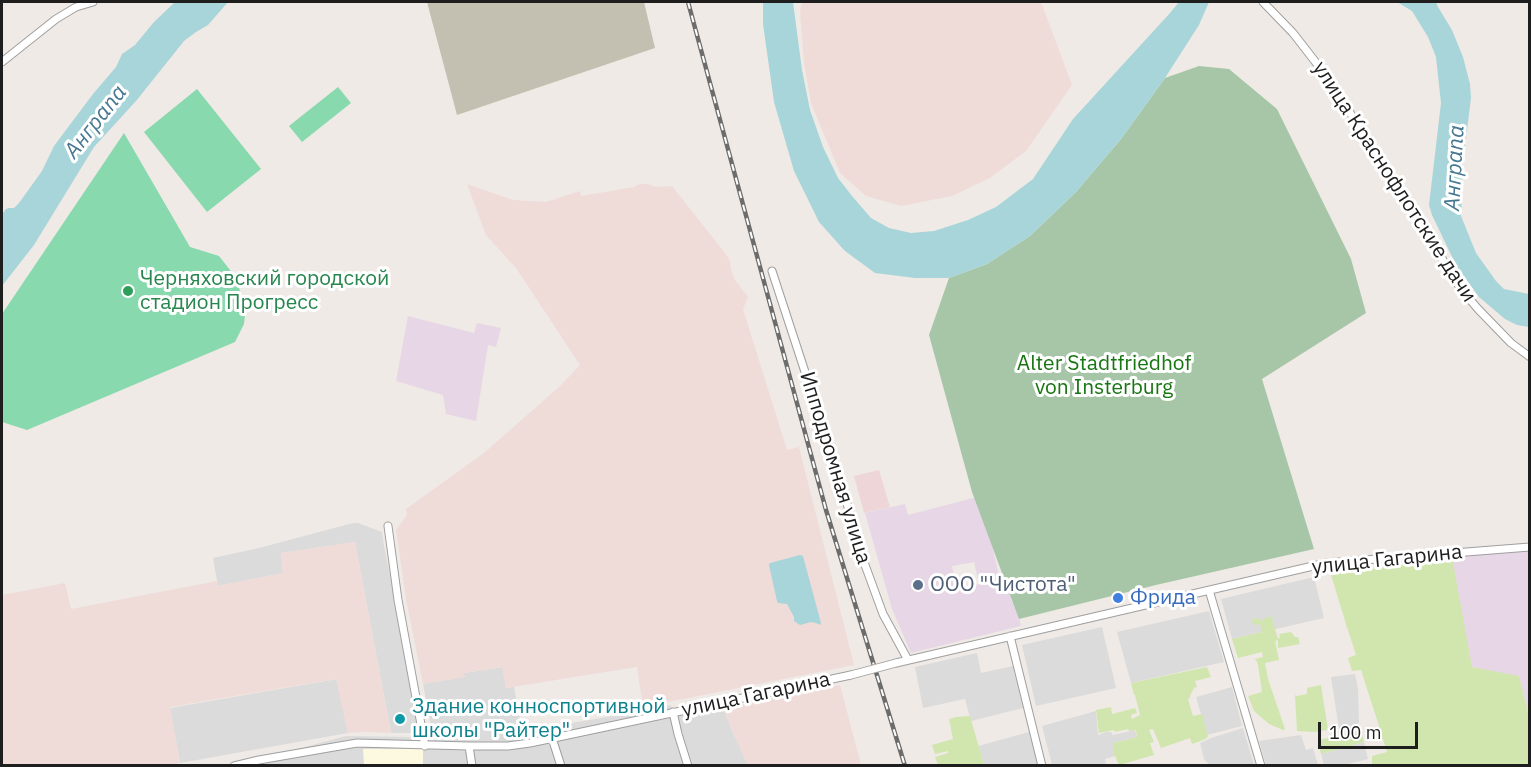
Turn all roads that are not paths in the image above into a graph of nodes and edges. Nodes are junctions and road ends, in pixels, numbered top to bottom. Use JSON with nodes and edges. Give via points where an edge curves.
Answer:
{"nodes":[{"id":1,"x":93,"y":2,"type":"edge"},
{"id":2,"x":1263,"y":2,"type":"edge"},
{"id":3,"x":2,"y":62,"type":"edge"},
{"id":4,"x":772,"y":271,"type":"dead end"},
{"id":5,"x":1530,"y":357,"type":"edge"},
{"id":6,"x":388,"y":526,"type":"dead end"},
{"id":7,"x":1530,"y":547,"type":"edge"},
{"id":8,"x":1209,"y":590,"type":"junction"},
{"id":9,"x":1010,"y":636,"type":"junction"},
{"id":10,"x":908,"y":660,"type":"junction"},
{"id":11,"x":673,"y":712,"type":"junction"},
{"id":12,"x":552,"y":738,"type":"junction"},
{"id":13,"x":425,"y":746,"type":"junction"},
{"id":14,"x":469,"y":746,"type":"junction"},
{"id":15,"x":260,"y":763,"type":"edge"},
{"id":16,"x":234,"y":765,"type":"edge"},
{"id":17,"x":472,"y":765,"type":"edge"},
{"id":18,"x":561,"y":765,"type":"edge"},
{"id":19,"x":688,"y":765,"type":"edge"},
{"id":20,"x":1042,"y":765,"type":"edge"},
{"id":21,"x":1261,"y":765,"type":"edge"}],
"edges":[{"from":1,"to":3,"type":"street","via":[[56,19]]},
{"from":2,"to":5,"type":"street","name":"улица Краснофлотские дачи","via":[[1331,82],[1461,289],[1511,343]]},
{"from":4,"to":10,"type":"street","name":"Ипподромная улица","via":[[861,554],[883,614]]},
{"from":6,"to":13,"type":"street"},
{"from":7,"to":8,"type":"street","name":"улица Гагарина","via":[[1326,562]]},
{"from":8,"to":9,"type":"street","name":"улица Гагарина"},
{"from":8,"to":21,"type":"street"},
{"from":9,"to":10,"type":"street","name":"улица Гагарина"},
{"from":9,"to":20,"type":"street"},
{"from":10,"to":11,"type":"street","name":"улица Гагарина","bridge":true},
{"from":11,"to":12,"type":"street","name":"улица Гагарина"},
{"from":11,"to":19,"type":"street"},
{"from":12,"to":14,"type":"street","name":"улица Гагарина","via":[[508,746]]},
{"from":12,"to":18,"type":"street"},
{"from":13,"to":14,"type":"street","name":"улица Гагарина"},
{"from":13,"to":15,"type":"street","name":"улица Гагарина","via":[[357,743]]},
{"from":14,"to":17,"type":"street"},
{"from":15,"to":16,"type":"street","name":"улица Гагарина"}]}
